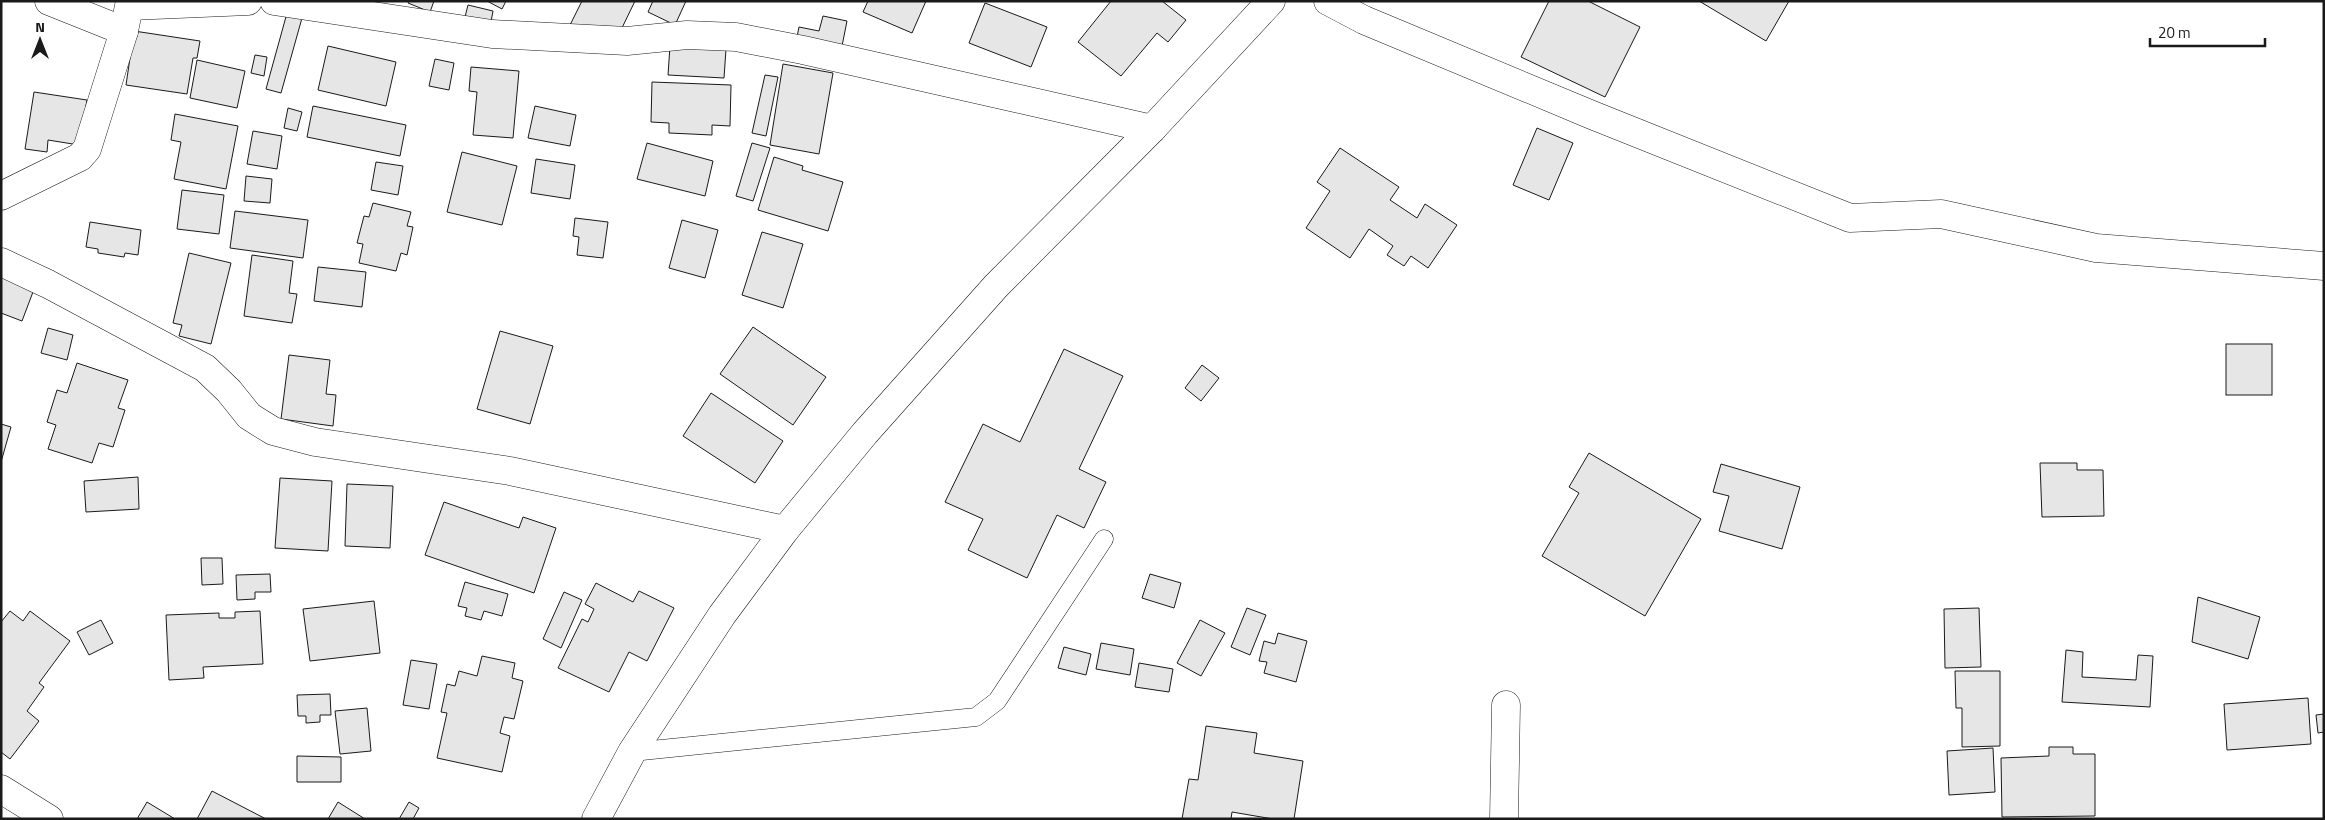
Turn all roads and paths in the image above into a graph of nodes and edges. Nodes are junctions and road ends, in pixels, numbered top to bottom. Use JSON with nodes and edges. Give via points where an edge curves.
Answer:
{"nodes":[{"id":1,"x":49,"y":1,"type":"edge"},
{"id":2,"x":248,"y":1,"type":"edge"},
{"id":3,"x":274,"y":1,"type":"edge"},
{"id":4,"x":1271,"y":1,"type":"edge"},
{"id":5,"x":1328,"y":1,"type":"edge"},
{"id":6,"x":128,"y":13,"type":"edge"},
{"id":7,"x":1152,"y":129,"type":"junction"},
{"id":8,"x":1,"y":196,"type":"edge"},
{"id":9,"x":1,"y":262,"type":"edge"},
{"id":10,"x":2324,"y":266,"type":"edge"},
{"id":11,"x":785,"y":530,"type":"junction"},
{"id":12,"x":1104,"y":539,"type":"dead end"},
{"id":13,"x":1506,"y":705,"type":"dead end"},
{"id":14,"x":632,"y":752,"type":"junction"},
{"id":15,"x":1,"y":789,"type":"edge"},
{"id":16,"x":40,"y":816,"type":"edge"},
{"id":17,"x":596,"y":819,"type":"edge"},
{"id":18,"x":1504,"y":819,"type":"edge"}],
"edges":[{"from":1,"to":6,"type":"street"},
{"from":2,"to":6,"type":"street"},
{"from":3,"to":7,"type":"street","via":[[492,34],[628,41],[687,35],[736,38],[803,50]]},
{"from":4,"to":7,"type":"street"},
{"from":5,"to":10,"type":"street","via":[[1364,20],[1592,115],[1850,218],[1941,214],[2096,248]]},
{"from":6,"to":8,"type":"street","via":[[87,149],[80,157]]},
{"from":7,"to":11,"type":"street","via":[[996,286],[865,433]]},
{"from":9,"to":11,"type":"street","via":[[205,368],[229,391],[248,416],[274,431],[315,442],[510,471]]},
{"from":11,"to":14,"type":"street","via":[[722,615]]},
{"from":12,"to":14,"type":"lane","via":[[997,701],[976,717]]},
{"from":13,"to":18,"type":"street"},
{"from":14,"to":17,"type":"street"},
{"from":15,"to":16,"type":"street"}]}
